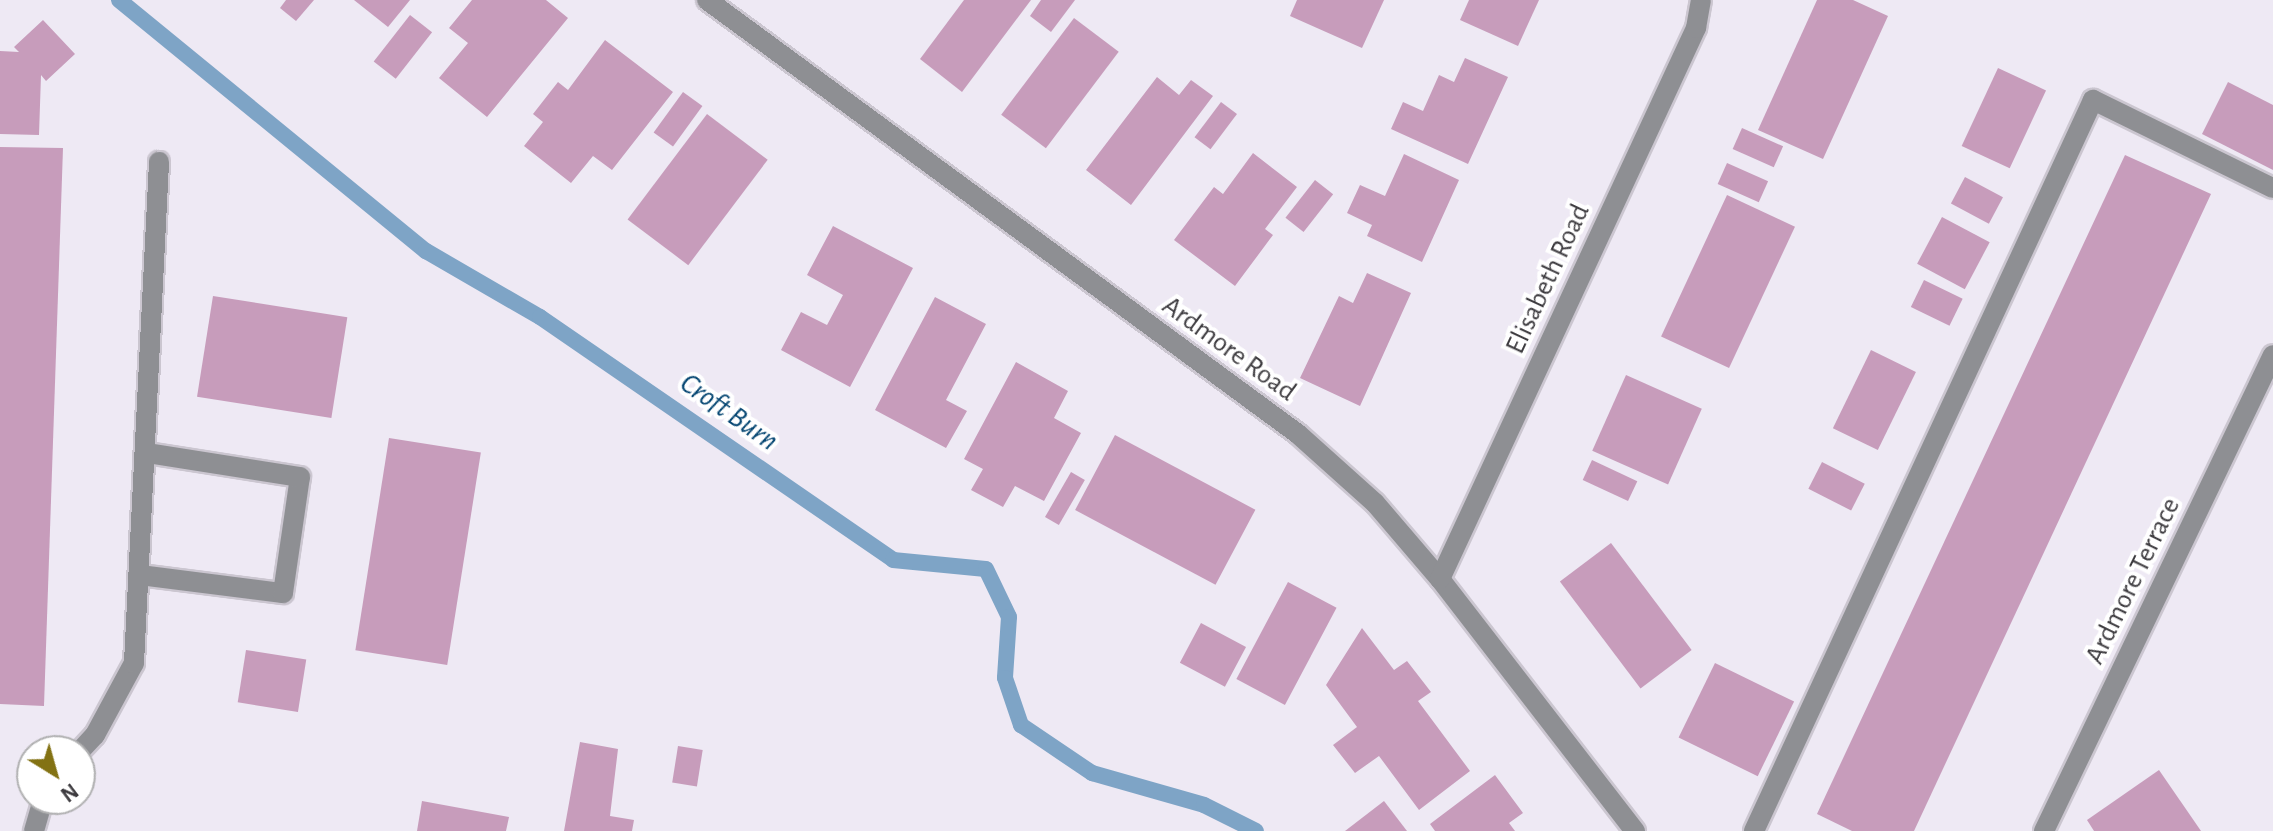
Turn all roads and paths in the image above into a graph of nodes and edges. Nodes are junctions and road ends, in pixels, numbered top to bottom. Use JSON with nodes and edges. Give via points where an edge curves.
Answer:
{"nodes":[{"id":1,"x":707,"y":0,"type":"edge"},
{"id":2,"x":1701,"y":0,"type":"edge"},
{"id":3,"x":159,"y":162,"type":"dead end"},
{"id":4,"x":2273,"y":188,"type":"edge"},
{"id":5,"x":2273,"y":355,"type":"edge"},
{"id":6,"x":147,"y":453,"type":"junction"},
{"id":7,"x":140,"y":575,"type":"junction"},
{"id":8,"x":1440,"y":579,"type":"junction"},
{"id":9,"x":95,"y":735,"type":"edge"},
{"id":10,"x":1635,"y":831,"type":"edge"},
{"id":11,"x":1758,"y":831,"type":"edge"},
{"id":12,"x":2044,"y":831,"type":"edge"}],
"edges":[{"from":1,"to":8,"type":"street","name":"Ardmore Road","via":[[1298,434],[1375,503]]},
{"from":2,"to":8,"type":"street","name":"Elisabeth Road","via":[[1696,28]]},
{"from":3,"to":6,"type":"street"},
{"from":4,"to":11,"type":"street","via":[[2093,100]]},
{"from":5,"to":12,"type":"street","name":"Ardmore Terrace"},
{"from":6,"to":7,"type":"street"},
{"from":6,"to":7,"type":"street","via":[[300,477],[283,593]]},
{"from":7,"to":9,"type":"street","via":[[134,663]]},
{"from":8,"to":10,"type":"street","name":"Ardmore Road"}]}
